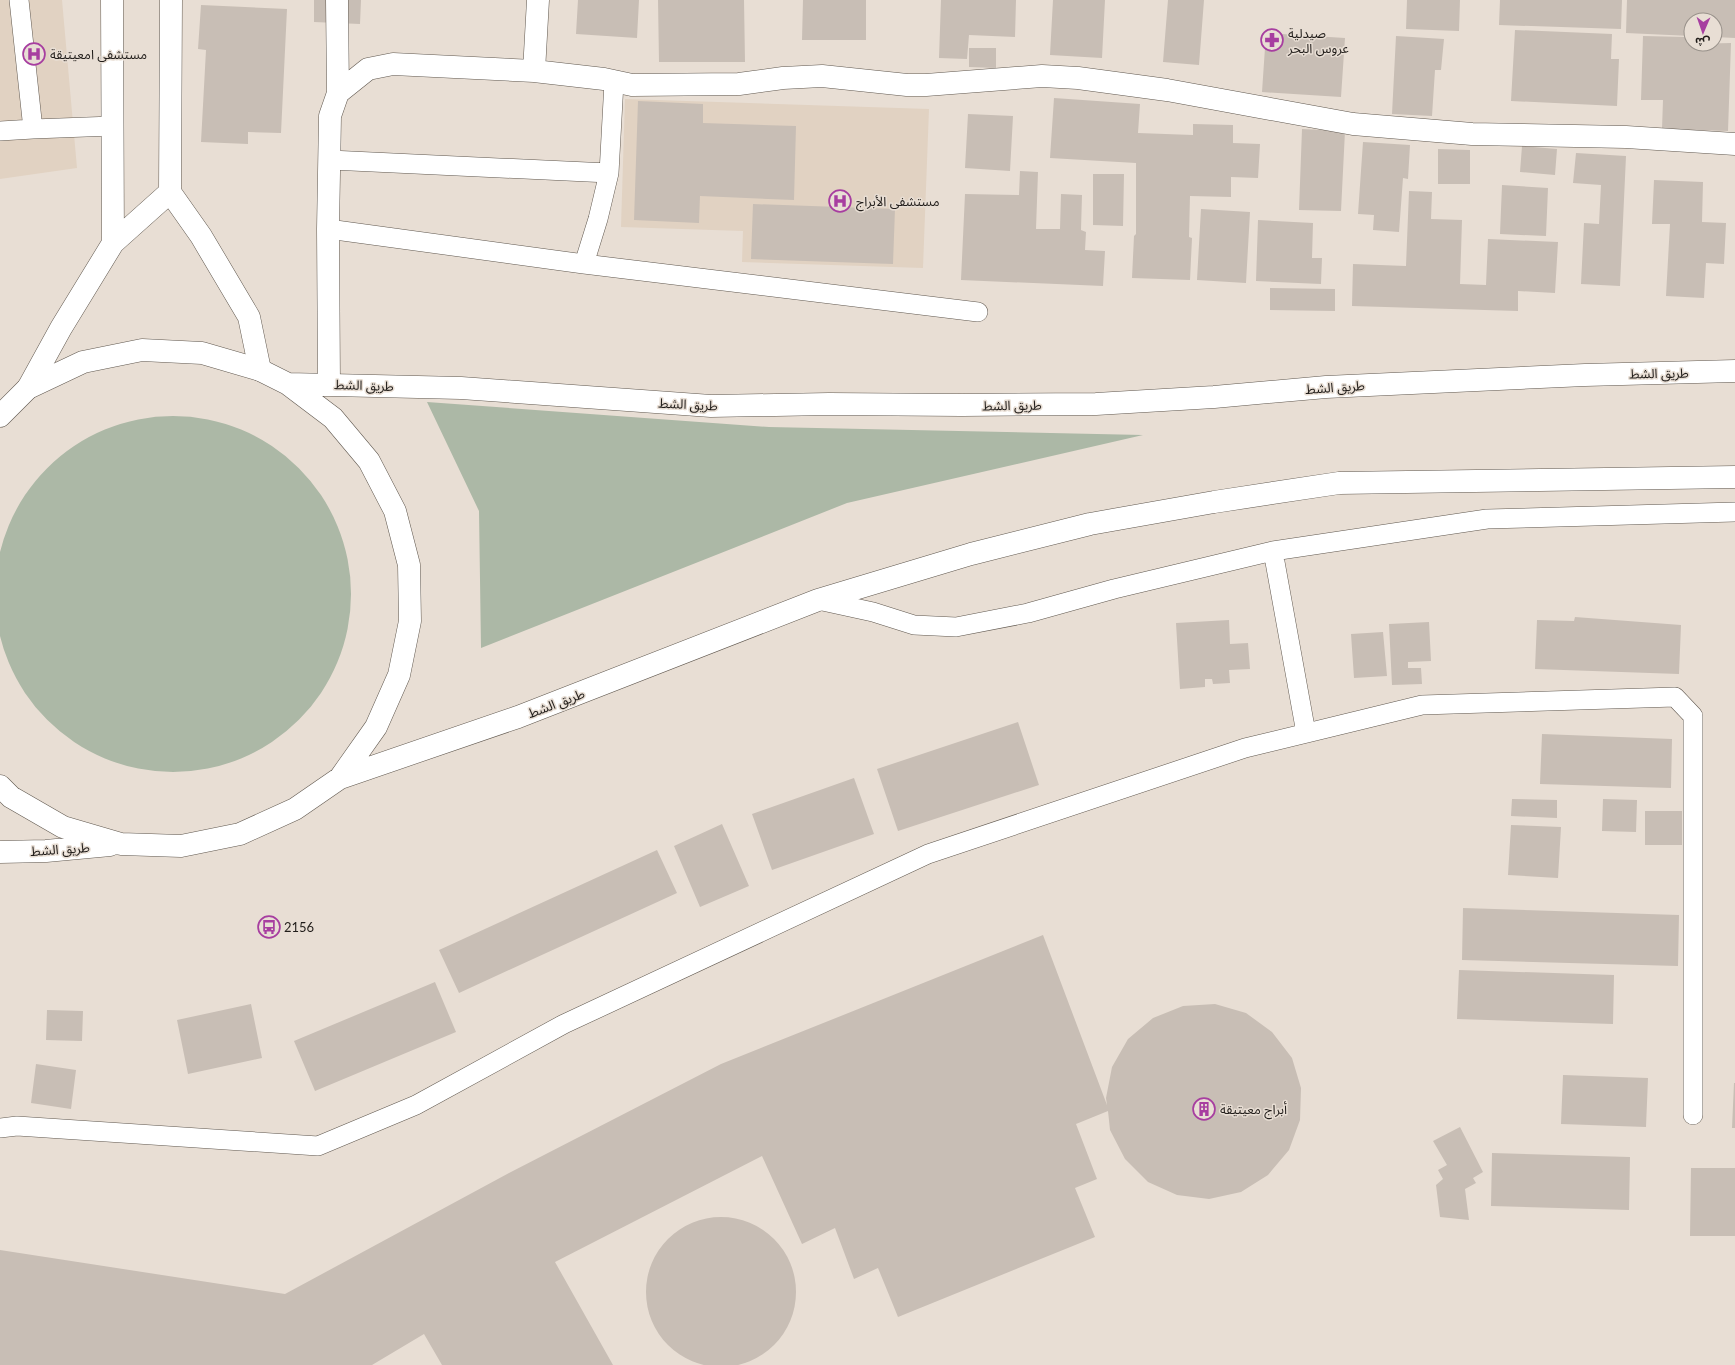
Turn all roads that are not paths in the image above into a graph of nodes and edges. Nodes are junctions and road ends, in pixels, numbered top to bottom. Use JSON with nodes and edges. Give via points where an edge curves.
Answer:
{"nodes":[{"id":1,"x":19,"y":0,"type":"edge"},
{"id":2,"x":112,"y":0,"type":"edge"},
{"id":3,"x":171,"y":0,"type":"edge"},
{"id":4,"x":337,"y":0,"type":"edge"},
{"id":5,"x":538,"y":0,"type":"edge"},
{"id":6,"x":534,"y":71,"type":"junction"},
{"id":7,"x":614,"y":82,"type":"junction"},
{"id":8,"x":338,"y":93,"type":"junction"},
{"id":9,"x":113,"y":126,"type":"junction"},
{"id":10,"x":33,"y":129,"type":"junction"},
{"id":11,"x":0,"y":131,"type":"edge"},
{"id":12,"x":1735,"y":144,"type":"edge"},
{"id":13,"x":330,"y":160,"type":"junction"},
{"id":14,"x":609,"y":173,"type":"junction"},
{"id":15,"x":170,"y":192,"type":"junction"},
{"id":16,"x":328,"y":229,"type":"junction"},
{"id":17,"x":113,"y":242,"type":"junction"},
{"id":18,"x":584,"y":264,"type":"junction"},
{"id":19,"x":978,"y":312,"type":"dead end"},
{"id":20,"x":260,"y":370,"type":"junction"},
{"id":21,"x":1735,"y":371,"type":"edge"},
{"id":22,"x":288,"y":384,"type":"junction"},
{"id":23,"x":330,"y":384,"type":"junction"},
{"id":24,"x":28,"y":388,"type":"junction"},
{"id":25,"x":0,"y":416,"type":"edge"},
{"id":26,"x":1735,"y":477,"type":"edge"},
{"id":27,"x":1735,"y":512,"type":"edge"},
{"id":28,"x":1273,"y":551,"type":"junction"},
{"id":29,"x":818,"y":600,"type":"junction"},
{"id":30,"x":1306,"y":733,"type":"junction"},
{"id":31,"x":340,"y":778,"type":"junction"},
{"id":32,"x":0,"y":786,"type":"edge"},
{"id":33,"x":121,"y":844,"type":"junction"},
{"id":34,"x":0,"y":852,"type":"edge"},
{"id":35,"x":1693,"y":1115,"type":"dead end"},
{"id":36,"x":0,"y":1128,"type":"edge"}],
"edges":[{"from":1,"to":10,"type":"lane"},
{"from":2,"to":9,"type":"main road"},
{"from":3,"to":15,"type":"main road"},
{"from":4,"to":8,"type":"main road"},
{"from":5,"to":6,"type":"main road"},
{"from":6,"to":7,"type":"main road"},
{"from":6,"to":8,"type":"main road","via":[[393,64],[368,69]]},
{"from":7,"to":12,"type":"main road","via":[[632,85],[739,84],[822,76],[926,85],[1042,76],[1078,78],[1167,90],[1353,124],[1472,134],[1626,136]]},
{"from":7,"to":14,"type":"lane"},
{"from":8,"to":13,"type":"main road","via":[[330,116]]},
{"from":9,"to":10,"type":"lane"},
{"from":9,"to":17,"type":"main road"},
{"from":10,"to":11,"type":"lane"},
{"from":13,"to":14,"type":"lane"},
{"from":13,"to":16,"type":"main road"},
{"from":14,"to":18,"type":"lane"},
{"from":15,"to":17,"type":"main road"},
{"from":15,"to":20,"type":"main road","via":[[201,236],[248,317]]},
{"from":16,"to":18,"type":"lane"},
{"from":16,"to":23,"type":"main road"},
{"from":17,"to":24,"type":"main road"},
{"from":18,"to":19,"type":"lane"},
{"from":20,"to":22,"type":"main road"},
{"from":20,"to":24,"type":"main road","via":[[202,353],[142,350],[83,362]]},
{"from":21,"to":23,"type":"main road","name":"طريق الشط","via":[[1585,374],[1326,386],[1214,397],[1096,404],[712,406],[461,388]]},
{"from":22,"to":23,"type":"main road","name":"طريق الشط"},
{"from":22,"to":31,"type":"main road","via":[[333,418],[369,461],[395,510],[409,565],[410,621],[399,675],[376,726]]},
{"from":24,"to":25,"type":"main road"},
{"from":26,"to":29,"type":"main road","name":"طريق الشط","via":[[1339,483],[1090,524],[971,554]]},
{"from":27,"to":28,"type":"lane","via":[[1487,519]]},
{"from":28,"to":29,"type":"lane","via":[[1114,589],[1028,613],[956,627],[914,625],[873,612]]},
{"from":28,"to":30,"type":"lane"},
{"from":29,"to":31,"type":"main road","name":"طريق الشط","via":[[518,718]]},
{"from":30,"to":35,"type":"lane","via":[[1422,705],[1675,697],[1693,716]]},
{"from":30,"to":36,"type":"lane","via":[[1245,748],[928,854],[564,1024],[416,1105],[318,1146],[17,1126]]},
{"from":31,"to":33,"type":"main road","via":[[295,809],[240,834],[181,846]]},
{"from":32,"to":33,"type":"main road","via":[[11,797],[63,827]]},
{"from":33,"to":34,"type":"main road","name":"طريق الشط","via":[[46,851]]}]}
